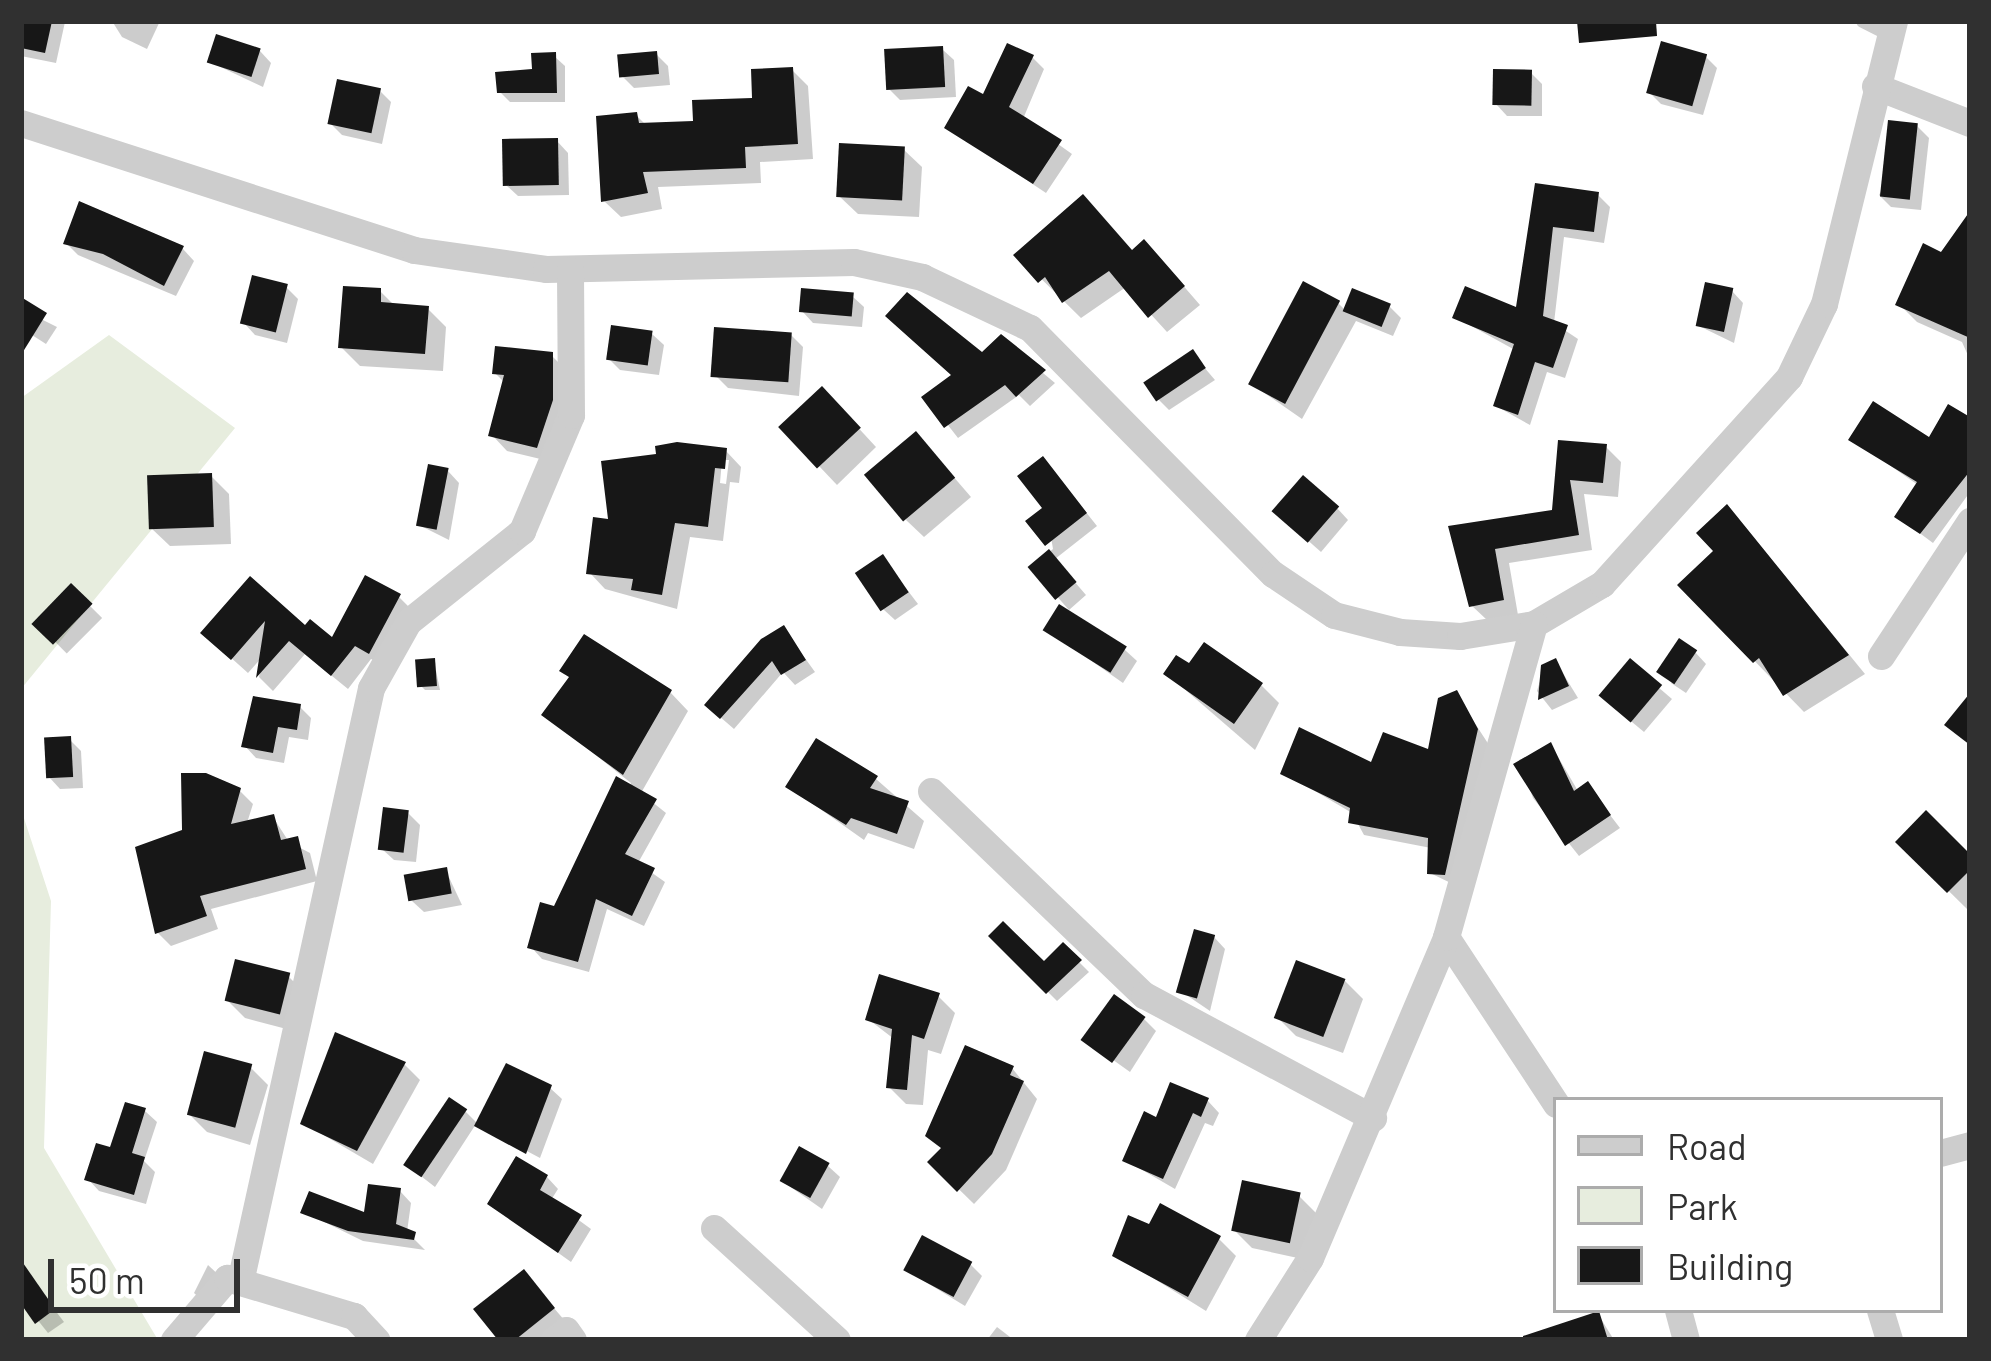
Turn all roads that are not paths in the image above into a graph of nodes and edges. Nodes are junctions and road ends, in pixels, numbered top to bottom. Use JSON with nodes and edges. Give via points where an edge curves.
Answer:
{"nodes":[{"id":1,"x":1864,"y":21,"type":"edge"},
{"id":2,"x":1892,"y":28,"type":"edge"},
{"id":3,"x":1875,"y":86,"type":"junction"},
{"id":4,"x":21,"y":123,"type":"edge"},
{"id":5,"x":1970,"y":123,"type":"edge"},
{"id":6,"x":570,"y":270,"type":"junction"},
{"id":7,"x":1970,"y":521,"type":"edge"},
{"id":8,"x":1534,"y":624,"type":"junction"},
{"id":9,"x":1881,"y":656,"type":"dead end"},
{"id":10,"x":931,"y":791,"type":"dead end"},
{"id":11,"x":1446,"y":937,"type":"junction"},
{"id":12,"x":1553,"y":1099,"type":"edge"},
{"id":13,"x":1373,"y":1118,"type":"junction"},
{"id":14,"x":714,"y":1228,"type":"dead end"},
{"id":15,"x":240,"y":1282,"type":"junction"},
{"id":16,"x":173,"y":1340,"type":"edge"},
{"id":17,"x":376,"y":1340,"type":"edge"},
{"id":18,"x":553,"y":1340,"type":"edge"},
{"id":19,"x":573,"y":1340,"type":"edge"},
{"id":20,"x":837,"y":1340,"type":"edge"},
{"id":21,"x":1258,"y":1340,"type":"edge"}],
"edges":[{"from":1,"to":2,"type":"lane"},
{"from":2,"to":3,"type":"street"},
{"from":3,"to":5,"type":"street"},
{"from":3,"to":8,"type":"street","via":[[1824,304],[1789,377],[1602,584]]},
{"from":4,"to":6,"type":"street","via":[[415,250]]},
{"from":6,"to":8,"type":"street","via":[[854,262],[922,277],[1030,328],[1273,574],[1334,614],[1400,632],[1460,636]]},
{"from":6,"to":15,"type":"street","via":[[571,415],[522,532],[408,622],[371,688]]},
{"from":7,"to":9,"type":"street"},
{"from":8,"to":11,"type":"street"},
{"from":10,"to":13,"type":"street","via":[[1144,995]]},
{"from":11,"to":12,"type":"street"},
{"from":11,"to":13,"type":"street"},
{"from":13,"to":21,"type":"street","via":[[1310,1258]]},
{"from":14,"to":20,"type":"street"},
{"from":15,"to":16,"type":"street","via":[[226,1278]]},
{"from":15,"to":17,"type":"street","via":[[353,1316]]},
{"from":18,"to":19,"type":"street","via":[[566,1330]]}]}
